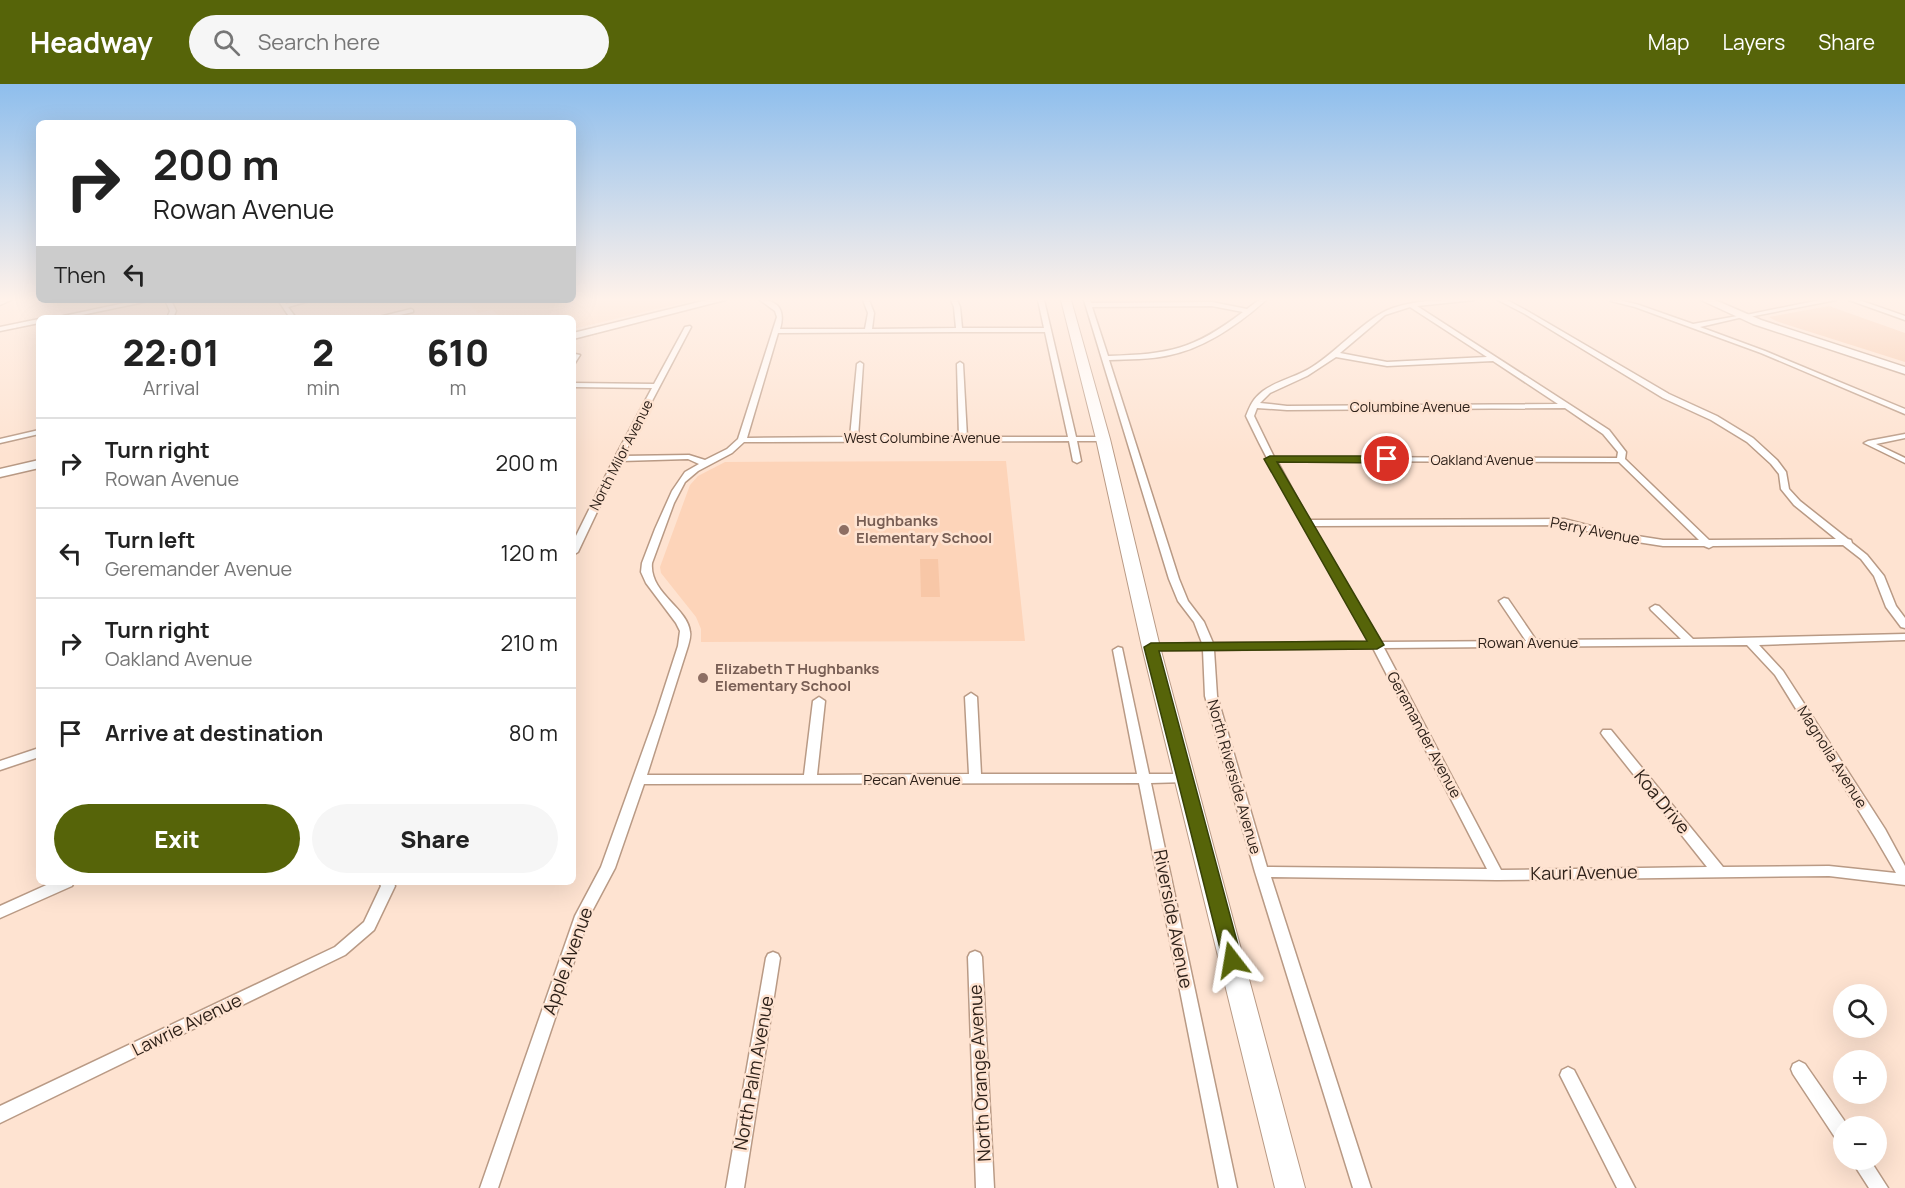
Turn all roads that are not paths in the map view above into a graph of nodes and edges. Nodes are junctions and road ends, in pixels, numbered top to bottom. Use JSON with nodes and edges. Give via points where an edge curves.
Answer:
{"nodes":[{"id":1,"x":675,"y":352,"type":"edge"},
{"id":2,"x":770,"y":352,"type":"edge"},
{"id":3,"x":1053,"y":352,"type":"edge"},
{"id":4,"x":1080,"y":352,"type":"edge"},
{"id":5,"x":1102,"y":352,"type":"edge"},
{"id":6,"x":1177,"y":352,"type":"edge"},
{"id":7,"x":1336,"y":352,"type":"edge"},
{"id":8,"x":1484,"y":352,"type":"edge"},
{"id":9,"x":1592,"y":352,"type":"edge"},
{"id":10,"x":1762,"y":352,"type":"edge"},
{"id":11,"x":1853,"y":352,"type":"edge"},
{"id":12,"x":1859,"y":352,"type":"edge"},
{"id":13,"x":1333,"y":354,"type":"junction"},
{"id":14,"x":1104,"y":358,"type":"junction"},
{"id":15,"x":1496,"y":359,"type":"junction"},
{"id":16,"x":860,"y":364,"type":"dead end"},
{"id":17,"x":960,"y":364,"type":"dead end"},
{"id":18,"x":1905,"y":366,"type":"edge"},
{"id":19,"x":1905,"y":371,"type":"edge"},
{"id":20,"x":576,"y":385,"type":"edge"},
{"id":21,"x":657,"y":386,"type":"junction"},
{"id":22,"x":1253,"y":405,"type":"junction"},
{"id":23,"x":1567,"y":406,"type":"junction"},
{"id":24,"x":1905,"y":412,"type":"edge"},
{"id":25,"x":36,"y":433,"type":"edge"},
{"id":26,"x":1905,"y":436,"type":"edge"},
{"id":27,"x":854,"y":438,"type":"junction"},
{"id":28,"x":963,"y":438,"type":"junction"},
{"id":29,"x":1072,"y":438,"type":"junction"},
{"id":30,"x":1103,"y":439,"type":"junction"},
{"id":31,"x":742,"y":440,"type":"junction"},
{"id":32,"x":0,"y":441,"type":"edge"},
{"id":33,"x":618,"y":459,"type":"junction"},
{"id":34,"x":1270,"y":459,"type":"junction"},
{"id":35,"x":1622,"y":460,"type":"junction"},
{"id":36,"x":1077,"y":461,"type":"dead end"},
{"id":37,"x":1905,"y":461,"type":"edge"},
{"id":38,"x":707,"y":464,"type":"junction"},
{"id":39,"x":36,"y":465,"type":"edge"},
{"id":40,"x":0,"y":473,"type":"edge"},
{"id":41,"x":1305,"y":523,"type":"junction"},
{"id":42,"x":1848,"y":543,"type":"junction"},
{"id":43,"x":1709,"y":545,"type":"junction"},
{"id":44,"x":576,"y":546,"type":"edge"},
{"id":45,"x":1504,"y":602,"type":"dead end"},
{"id":46,"x":1655,"y":609,"type":"dead end"},
{"id":47,"x":1905,"y":625,"type":"edge"},
{"id":48,"x":1905,"y":638,"type":"edge"},
{"id":49,"x":1532,"y":642,"type":"junction"},
{"id":50,"x":1749,"y":642,"type":"junction"},
{"id":51,"x":1691,"y":643,"type":"junction"},
{"id":52,"x":1208,"y":645,"type":"junction"},
{"id":53,"x":1377,"y":645,"type":"junction"},
{"id":54,"x":1151,"y":647,"type":"junction"},
{"id":55,"x":1118,"y":650,"type":"dead end"},
{"id":56,"x":971,"y":697,"type":"dead end"},
{"id":57,"x":819,"y":701,"type":"dead end"},
{"id":58,"x":1607,"y":734,"type":"dead end"},
{"id":59,"x":36,"y":753,"type":"edge"},
{"id":60,"x":0,"y":766,"type":"edge"},
{"id":61,"x":1144,"y":778,"type":"junction"},
{"id":62,"x":1186,"y":778,"type":"junction"},
{"id":63,"x":638,"y":780,"type":"junction"},
{"id":64,"x":810,"y":780,"type":"junction"},
{"id":65,"x":975,"y":780,"type":"junction"},
{"id":66,"x":1718,"y":871,"type":"junction"},
{"id":67,"x":1262,"y":872,"type":"junction"},
{"id":68,"x":1497,"y":875,"type":"junction"},
{"id":69,"x":1905,"y":879,"type":"edge"},
{"id":70,"x":60,"y":885,"type":"edge"},
{"id":71,"x":388,"y":885,"type":"edge"},
{"id":72,"x":0,"y":912,"type":"edge"},
{"id":73,"x":975,"y":957,"type":"dead end"},
{"id":74,"x":773,"y":958,"type":"dead end"},
{"id":75,"x":1799,"y":1069,"type":"dead end"},
{"id":76,"x":1568,"y":1076,"type":"dead end"},
{"id":77,"x":0,"y":1115,"type":"edge"},
{"id":78,"x":1833,"y":1120,"type":"edge"},
{"id":79,"x":1867,"y":1170,"type":"edge"},
{"id":80,"x":489,"y":1188,"type":"edge"},
{"id":81,"x":735,"y":1188,"type":"edge"},
{"id":82,"x":985,"y":1188,"type":"edge"},
{"id":83,"x":1228,"y":1188,"type":"edge"},
{"id":84,"x":1290,"y":1188,"type":"edge"},
{"id":85,"x":1362,"y":1188,"type":"edge"},
{"id":86,"x":1626,"y":1188,"type":"edge"},
{"id":87,"x":1879,"y":1188,"type":"edge"}],
"edges":[{"from":1,"to":21,"type":"street","name":"North Milor Avenue"},
{"from":2,"to":31,"type":"street"},
{"from":3,"to":29,"type":"street"},
{"from":4,"to":30,"type":"main road"},
{"from":5,"to":14,"type":"street","name":"North Riverside Avenue"},
{"from":6,"to":14,"type":"street"},
{"from":7,"to":13,"type":"street"},
{"from":8,"to":15,"type":"street"},
{"from":9,"to":42,"type":"street","via":[[1666,396],[1735,429],[1774,462],[1785,489],[1797,503]]},
{"from":10,"to":24,"type":"street"},
{"from":11,"to":19,"type":"street"},
{"from":12,"to":18,"type":"street"},
{"from":13,"to":15,"type":"street","via":[[1387,364]]},
{"from":13,"to":22,"type":"street","via":[[1313,370],[1270,388]]},
{"from":14,"to":52,"type":"street","name":"North Riverside Avenue","via":[[1174,579]]},
{"from":15,"to":23,"type":"street"},
{"from":16,"to":27,"type":"street"},
{"from":17,"to":28,"type":"street"},
{"from":20,"to":21,"type":"street"},
{"from":21,"to":33,"type":"street","name":"North Milor Avenue"},
{"from":22,"to":23,"type":"street","name":"Columbine Avenue"},
{"from":22,"to":34,"type":"street","name":"Geremander Avenue","via":[[1250,416]]},
{"from":23,"to":35,"type":"street","via":[[1606,432],[1622,452]]},
{"from":25,"to":32,"type":"street"},
{"from":26,"to":37,"type":"street","via":[[1868,443]]},
{"from":27,"to":28,"type":"street","name":"West Columbine Avenue"},
{"from":27,"to":31,"type":"street","name":"West Columbine Avenue"},
{"from":28,"to":29,"type":"street","name":"West Columbine Avenue"},
{"from":29,"to":30,"type":"street","name":"West Columbine Avenue"},
{"from":29,"to":36,"type":"street"},
{"from":30,"to":54,"type":"main road"},
{"from":31,"to":38,"type":"street"},
{"from":33,"to":38,"type":"street","via":[[689,457]]},
{"from":33,"to":44,"type":"street","name":"North Milor Avenue"},
{"from":34,"to":35,"type":"street","name":"Oakland Avenue"},
{"from":34,"to":41,"type":"street","name":"Geremander Avenue"},
{"from":35,"to":43,"type":"street"},
{"from":38,"to":63,"type":"street","name":"Apple Avenue","via":[[682,480],[647,563],[649,581],[685,631],[662,714]]},
{"from":39,"to":40,"type":"street"},
{"from":41,"to":43,"type":"street","name":"Perry Avenue","via":[[1564,522],[1639,540]]},
{"from":41,"to":53,"type":"street","name":"Geremander Avenue"},
{"from":42,"to":43,"type":"street","name":"Perry Avenue"},
{"from":42,"to":47,"type":"street","via":[[1879,576],[1891,607]]},
{"from":45,"to":49,"type":"street"},
{"from":46,"to":51,"type":"street"},
{"from":48,"to":50,"type":"street","name":"Rowan Avenue"},
{"from":49,"to":51,"type":"street","name":"Rowan Avenue"},
{"from":49,"to":53,"type":"street","name":"Rowan Avenue"},
{"from":50,"to":51,"type":"street","name":"Rowan Avenue"},
{"from":50,"to":69,"type":"street","name":"Magnolia Avenue","via":[[1779,674]]},
{"from":52,"to":53,"type":"street","name":"Rowan Avenue"},
{"from":52,"to":54,"type":"street","name":"Rowan Avenue"},
{"from":52,"to":67,"type":"street","name":"North Riverside Avenue","via":[[1210,696]]},
{"from":53,"to":68,"type":"street","name":"Geremander Avenue"},
{"from":54,"to":62,"type":"main road"},
{"from":55,"to":61,"type":"street","name":"Riverside Avenue"},
{"from":56,"to":65,"type":"street"},
{"from":57,"to":64,"type":"street"},
{"from":58,"to":66,"type":"street","name":"Koa Drive"},
{"from":59,"to":60,"type":"street"},
{"from":61,"to":62,"type":"street","name":"Pecan Avenue"},
{"from":61,"to":65,"type":"street","name":"Pecan Avenue"},
{"from":61,"to":83,"type":"street","name":"Riverside Avenue"},
{"from":62,"to":84,"type":"main road"},
{"from":63,"to":64,"type":"street","name":"Pecan Avenue"},
{"from":63,"to":80,"type":"street","name":"Apple Avenue","via":[[608,868],[582,916]]},
{"from":64,"to":65,"type":"street","name":"Pecan Avenue"},
{"from":66,"to":68,"type":"street","name":"Kauri Avenue"},
{"from":66,"to":69,"type":"street","name":"Kauri Avenue","via":[[1829,871]]},
{"from":67,"to":68,"type":"street","name":"Kauri Avenue"},
{"from":67,"to":85,"type":"street","name":"North Riverside Avenue"},
{"from":70,"to":72,"type":"street"},
{"from":71,"to":77,"type":"street","name":"Lawrie Avenue","via":[[369,926],[340,951]]},
{"from":73,"to":82,"type":"street","name":"North Orange Avenue"},
{"from":74,"to":81,"type":"street","name":"North Palm Avenue"},
{"from":75,"to":78,"type":"street"},
{"from":76,"to":86,"type":"street"},
{"from":79,"to":87,"type":"street"}]}
